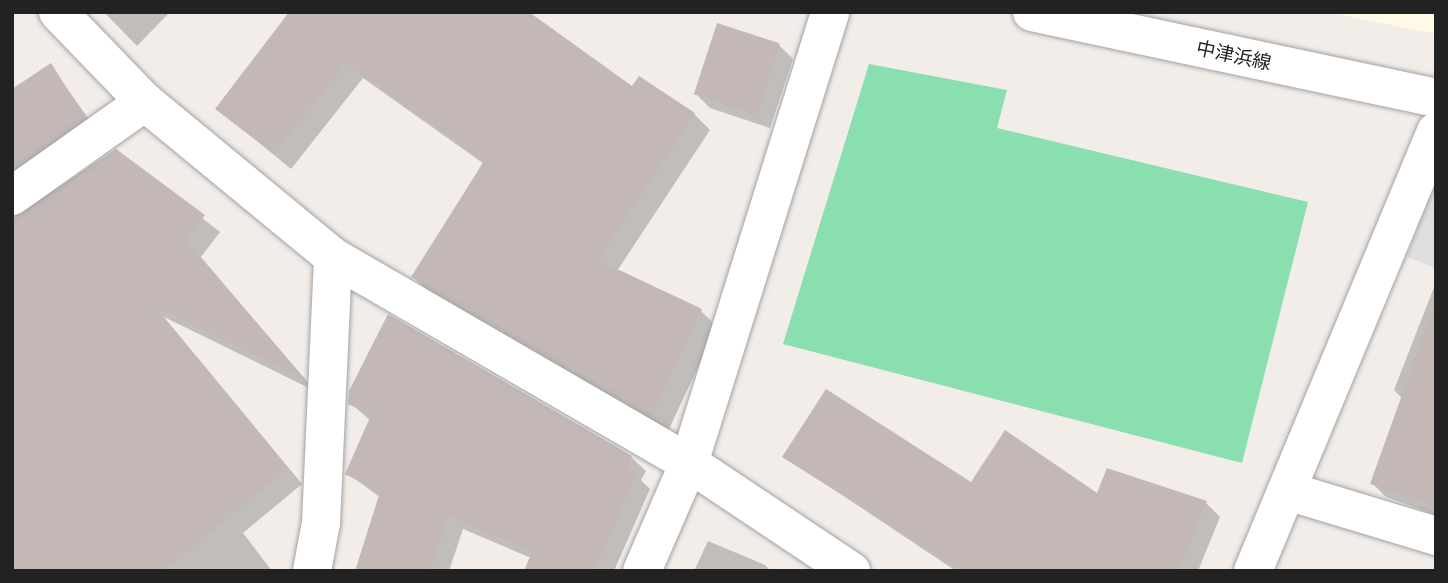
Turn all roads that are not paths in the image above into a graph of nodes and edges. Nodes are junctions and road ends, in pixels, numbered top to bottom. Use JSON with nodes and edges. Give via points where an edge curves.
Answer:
{"nodes":[{"id":1,"x":58,"y":12,"type":"edge"},
{"id":2,"x":830,"y":12,"type":"edge"},
{"id":3,"x":1032,"y":12,"type":"edge"},
{"id":4,"x":1436,"y":98,"type":"edge"},
{"id":5,"x":145,"y":102,"type":"junction"},
{"id":6,"x":1436,"y":132,"type":"edge"},
{"id":7,"x":12,"y":196,"type":"edge"},
{"id":8,"x":333,"y":257,"type":"junction"},
{"id":9,"x":689,"y":463,"type":"junction"},
{"id":10,"x":1291,"y":492,"type":"junction"},
{"id":11,"x":1436,"y":536,"type":"edge"},
{"id":12,"x":312,"y":571,"type":"edge"},
{"id":13,"x":642,"y":571,"type":"edge"},
{"id":14,"x":851,"y":571,"type":"edge"},
{"id":15,"x":1253,"y":571,"type":"edge"}],
"edges":[{"from":1,"to":5,"type":"street"},
{"from":2,"to":9,"type":"street"},
{"from":3,"to":4,"type":"street","name":"中津浜線"},
{"from":5,"to":7,"type":"street"},
{"from":5,"to":8,"type":"street"},
{"from":6,"to":10,"type":"street"},
{"from":8,"to":9,"type":"street"},
{"from":8,"to":12,"type":"street","via":[[321,523]]},
{"from":9,"to":13,"type":"street"},
{"from":9,"to":14,"type":"street"},
{"from":10,"to":11,"type":"street"},
{"from":10,"to":15,"type":"street"}]}
